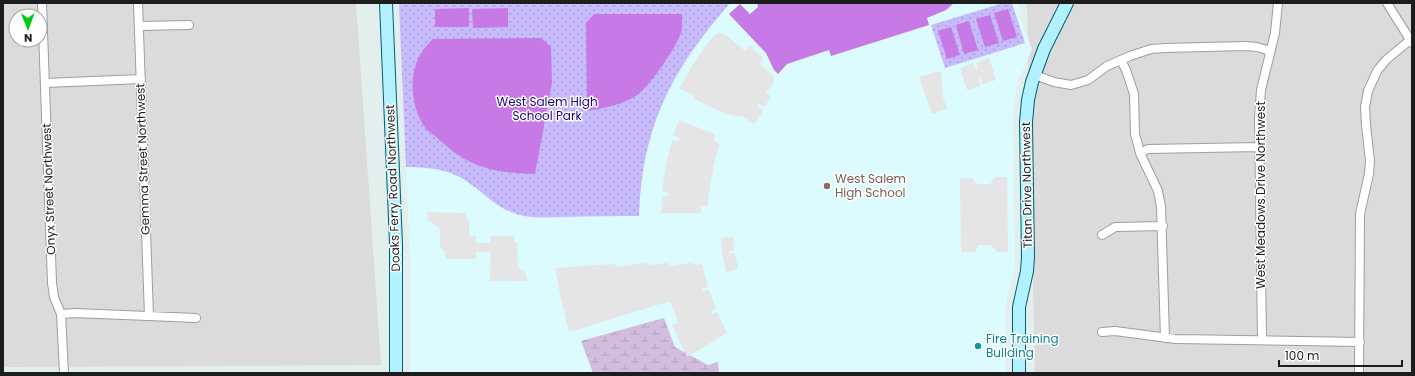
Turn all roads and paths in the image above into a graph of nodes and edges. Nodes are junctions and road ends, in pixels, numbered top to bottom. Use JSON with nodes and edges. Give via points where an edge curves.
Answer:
{"nodes":[{"id":1,"x":42,"y":3,"type":"edge"},
{"id":2,"x":138,"y":3,"type":"edge"},
{"id":3,"x":386,"y":3,"type":"edge"},
{"id":4,"x":1067,"y":3,"type":"edge"},
{"id":5,"x":1278,"y":3,"type":"edge"},
{"id":6,"x":1387,"y":3,"type":"edge"},
{"id":7,"x":189,"y":25,"type":"dead end"},
{"id":8,"x":139,"y":26,"type":"junction"},
{"id":9,"x":1411,"y":42,"type":"edge"},
{"id":10,"x":1270,"y":51,"type":"junction"},
{"id":11,"x":1121,"y":60,"type":"junction"},
{"id":12,"x":1034,"y":75,"type":"junction"},
{"id":13,"x":141,"y":79,"type":"junction"},
{"id":14,"x":45,"y":82,"type":"junction"},
{"id":15,"x":1258,"y":147,"type":"junction"},
{"id":16,"x":1140,"y":153,"type":"junction"},
{"id":17,"x":1163,"y":226,"type":"junction"},
{"id":18,"x":1102,"y":235,"type":"dead end"},
{"id":19,"x":61,"y":314,"type":"junction"},
{"id":20,"x":149,"y":316,"type":"junction"},
{"id":21,"x":196,"y":318,"type":"dead end"},
{"id":22,"x":1102,"y":332,"type":"dead end"},
{"id":23,"x":1165,"y":338,"type":"junction"},
{"id":24,"x":1262,"y":340,"type":"junction"},
{"id":25,"x":1360,"y":342,"type":"junction"},
{"id":26,"x":64,"y":373,"type":"edge"},
{"id":27,"x":396,"y":373,"type":"edge"},
{"id":28,"x":1019,"y":373,"type":"edge"},
{"id":29,"x":1359,"y":373,"type":"edge"}],
"edges":[{"from":1,"to":14,"type":"street","name":"Onyx Street Northwest"},
{"from":2,"to":8,"type":"street","name":"Gemma Street Northwest"},
{"from":3,"to":27,"type":"street","name":"Doaks Ferry Road Northwest","via":[[396,244]]},
{"from":4,"to":12,"type":"street","name":"Titan Drive Northwest"},
{"from":5,"to":10,"type":"street","name":"West Meadows Drive Northwest"},
{"from":6,"to":9,"type":"street"},
{"from":7,"to":8,"type":"street"},
{"from":8,"to":13,"type":"street","name":"Gemma Street Northwest"},
{"from":9,"to":25,"type":"street","via":[[1392,54],[1376,71],[1365,108],[1370,161],[1360,214]]},
{"from":10,"to":11,"type":"street","via":[[1245,46],[1165,48],[1151,49]]},
{"from":10,"to":15,"type":"street","name":"West Meadows Drive Northwest","via":[[1261,90]]},
{"from":11,"to":12,"type":"street","via":[[1107,66],[1088,80],[1071,85]]},
{"from":11,"to":16,"type":"street","via":[[1134,94],[1135,134]]},
{"from":12,"to":28,"type":"street","name":"Titan Drive Northwest","via":[[1026,111],[1028,257],[1019,307]]},
{"from":13,"to":14,"type":"street"},
{"from":13,"to":20,"type":"street","name":"Gemma Street Northwest"},
{"from":14,"to":19,"type":"street","name":"Onyx Street Northwest","via":[[52,283]]},
{"from":15,"to":16,"type":"street","via":[[1148,149]]},
{"from":15,"to":24,"type":"street","name":"West Meadows Drive Northwest"},
{"from":16,"to":17,"type":"street","via":[[1158,191]]},
{"from":17,"to":18,"type":"street","via":[[1115,227]]},
{"from":17,"to":23,"type":"street"},
{"from":19,"to":20,"type":"street"},
{"from":19,"to":26,"type":"street","name":"Onyx Street Northwest"},
{"from":20,"to":21,"type":"street"},
{"from":22,"to":23,"type":"street"},
{"from":23,"to":24,"type":"street"},
{"from":24,"to":25,"type":"street"},
{"from":25,"to":29,"type":"street"}]}
